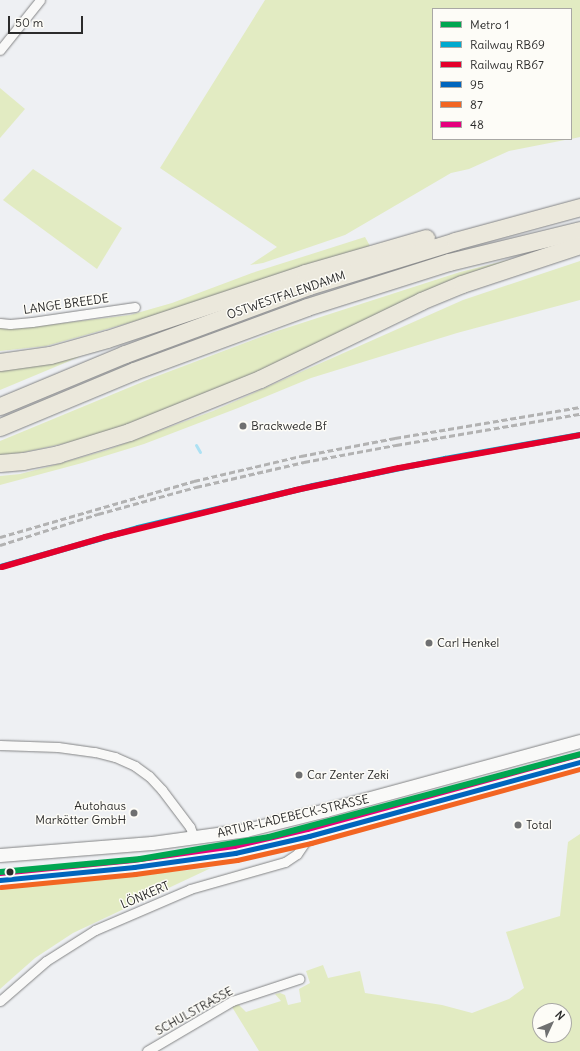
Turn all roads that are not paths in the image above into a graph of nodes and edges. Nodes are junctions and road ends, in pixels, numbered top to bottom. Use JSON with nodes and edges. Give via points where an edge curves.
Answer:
{"nodes":[{"id":1,"x":40,"y":0,"type":"edge"},
{"id":2,"x":0,"y":50,"type":"edge"},
{"id":3,"x":580,"y":207,"type":"edge"},
{"id":4,"x":536,"y":217,"type":"junction"},
{"id":5,"x":580,"y":230,"type":"edge"},
{"id":6,"x":580,"y":245,"type":"edge"},
{"id":7,"x":135,"y":307,"type":"dead end"},
{"id":8,"x":0,"y":323,"type":"edge"},
{"id":9,"x":0,"y":362,"type":"edge"},
{"id":10,"x":0,"y":406,"type":"edge"},
{"id":11,"x":4,"y":426,"type":"edge"},
{"id":12,"x":0,"y":463,"type":"edge"},
{"id":13,"x":580,"y":741,"type":"edge"},
{"id":14,"x":0,"y":745,"type":"edge"},
{"id":15,"x":580,"y":762,"type":"edge"},
{"id":16,"x":308,"y":836,"type":"junction"},
{"id":17,"x":194,"y":838,"type":"junction"},
{"id":18,"x":0,"y":855,"type":"edge"},
{"id":19,"x":0,"y":880,"type":"edge"},
{"id":20,"x":299,"y":979,"type":"dead end"},
{"id":21,"x":0,"y":1001,"type":"edge"},
{"id":22,"x":147,"y":1051,"type":"edge"}],
"edges":[{"from":1,"to":2,"type":"street"},
{"from":3,"to":4,"type":"highway","name":"OSTWESTFALENDAMM"},
{"from":4,"to":9,"type":"highway","via":[[481,224],[390,248],[305,273],[107,340],[50,355]]},
{"from":4,"to":10,"type":"highway","name":"OSTWESTFALENDAMM","via":[[309,286],[125,354]]},
{"from":5,"to":11,"type":"highway","name":"OSTWESTFALENDAMM","via":[[449,262],[306,307],[134,371]]},
{"from":6,"to":12,"type":"highway","via":[[462,284],[421,301],[260,379],[129,432],[58,454]]},
{"from":7,"to":8,"type":"street","name":"LANGE BREEDE","via":[[32,322]]},
{"from":13,"to":17,"type":"street","name":"ARTUR-LADEBECK-STRASSE","via":[[326,810],[246,830]]},
{"from":14,"to":17,"type":"street","via":[[58,747],[94,752],[116,757],[135,766],[162,790],[190,827]]},
{"from":15,"to":16,"type":"street","name":"ARTUR-LADEBECK-STRASSE"},
{"from":16,"to":19,"type":"street","name":"ARTUR-LADEBECK-STRASSE","via":[[185,861]]},
{"from":16,"to":21,"type":"street","name":"LÖNKERT","via":[[291,859],[190,889],[95,930],[46,961]]},
{"from":17,"to":18,"type":"street","name":"ARTUR-LADEBECK-STRASSE"},
{"from":20,"to":22,"type":"street","name":"SCHULSTRASSE","via":[[232,1001]]}]}
